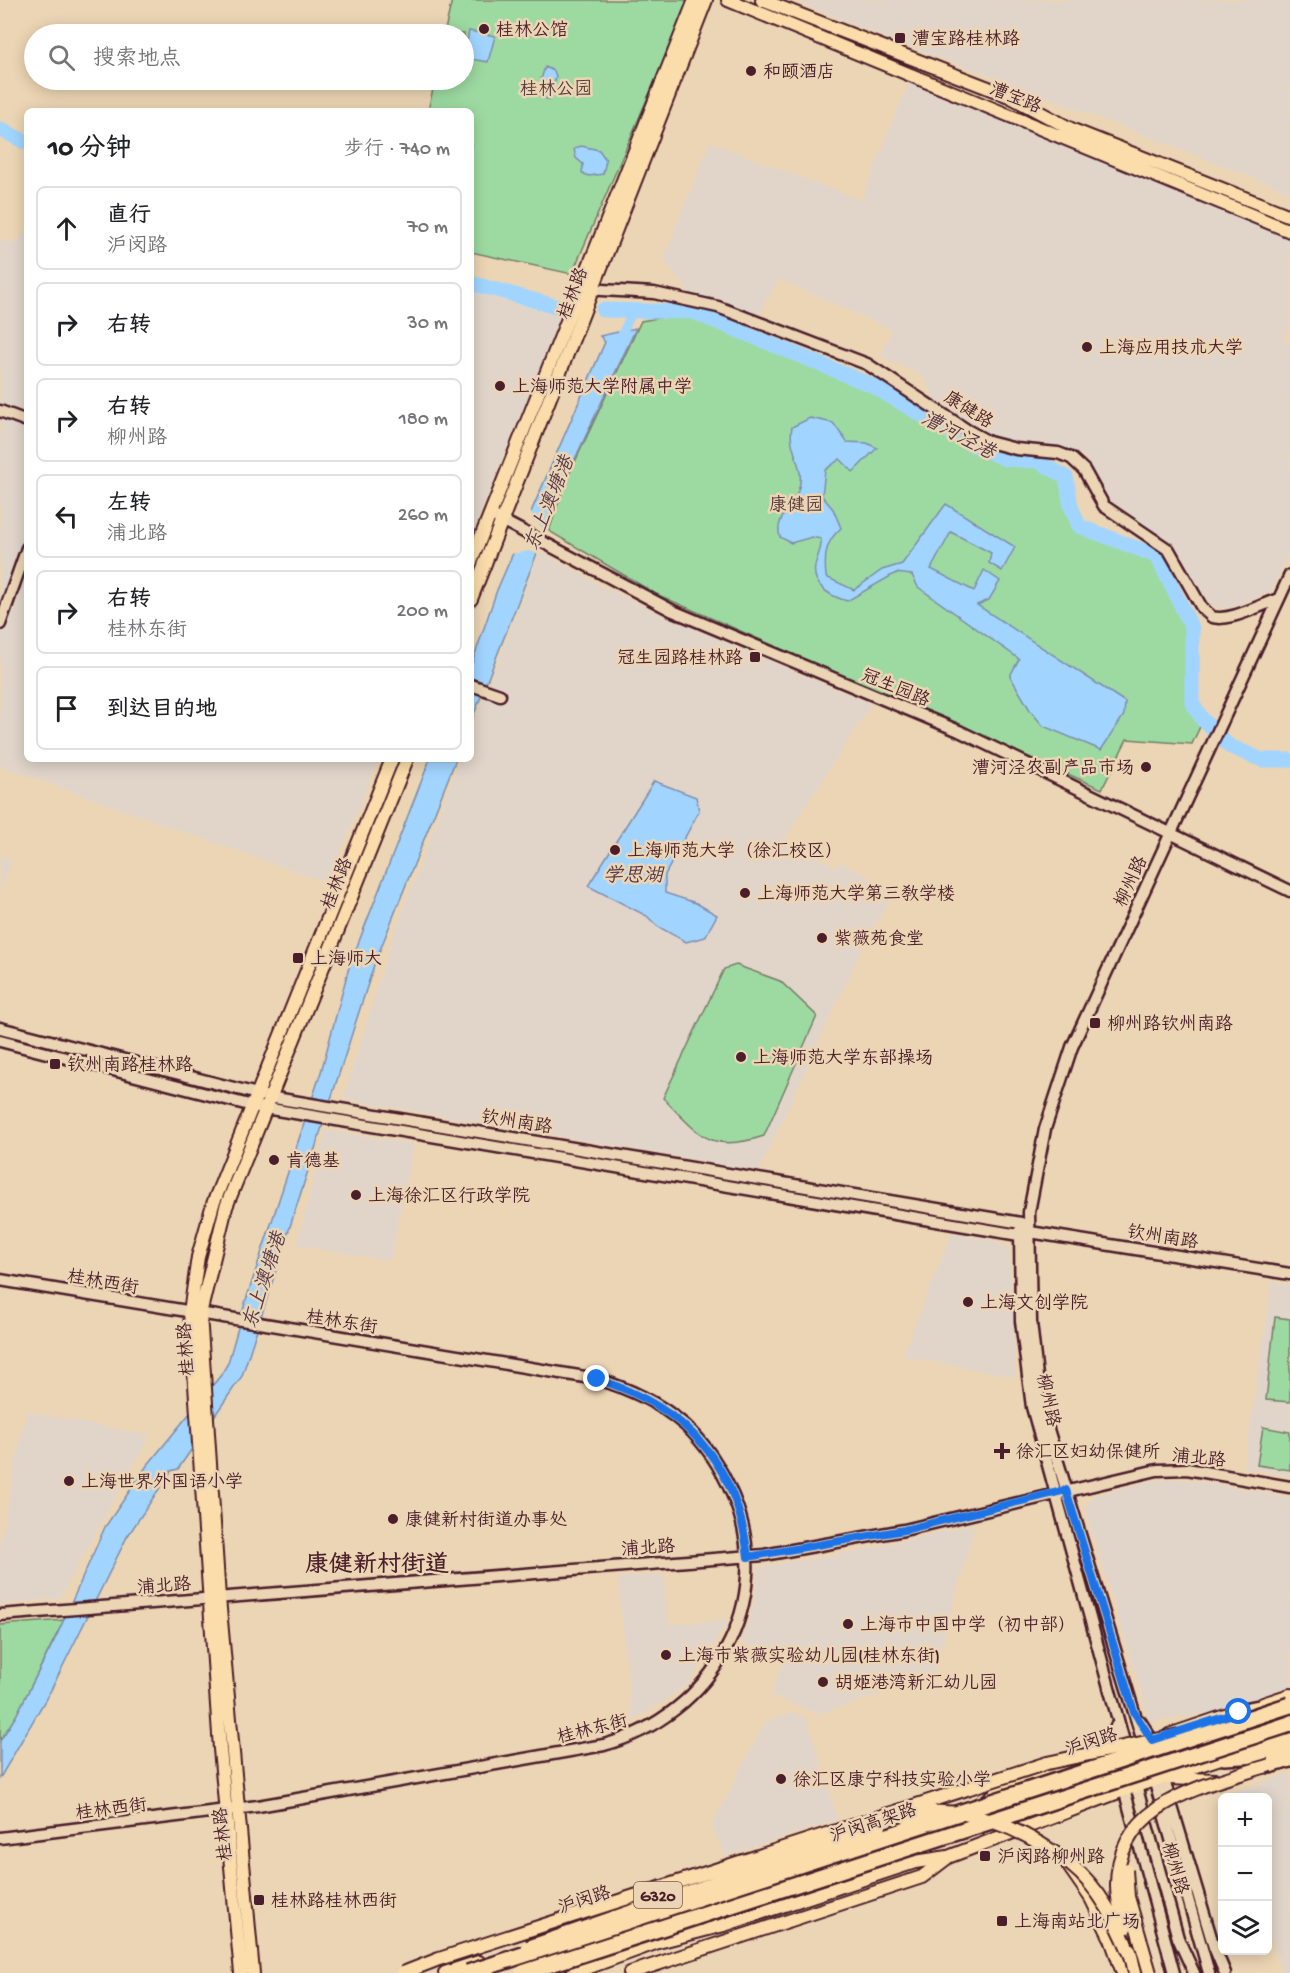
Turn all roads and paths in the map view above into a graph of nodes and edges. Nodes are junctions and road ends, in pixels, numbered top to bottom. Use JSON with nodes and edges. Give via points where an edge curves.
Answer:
{"nodes":[{"id":1,"x":695,"y":0,"type":"edge"},
{"id":2,"x":706,"y":0,"type":"edge"},
{"id":3,"x":728,"y":0,"type":"edge"},
{"id":4,"x":762,"y":0,"type":"edge"},
{"id":5,"x":1290,"y":216,"type":"edge"},
{"id":6,"x":1290,"y":231,"type":"edge"},
{"id":7,"x":587,"y":289,"type":"junction"},
{"id":8,"x":0,"y":411,"type":"edge"},
{"id":9,"x":24,"y":420,"type":"edge"},
{"id":10,"x":490,"y":514,"type":"junction"},
{"id":11,"x":503,"y":521,"type":"junction"},
{"id":12,"x":474,"y":554,"type":"edge"},
{"id":13,"x":24,"y":556,"type":"edge"},
{"id":14,"x":1290,"y":575,"type":"edge"},
{"id":15,"x":474,"y":592,"type":"edge"},
{"id":16,"x":1279,"y":599,"type":"junction"},
{"id":17,"x":0,"y":624,"type":"edge"},
{"id":18,"x":474,"y":686,"type":"edge"},
{"id":19,"x":496,"y":693,"type":"dead end"},
{"id":20,"x":391,"y":762,"type":"edge"},
{"id":21,"x":406,"y":762,"type":"edge"},
{"id":22,"x":1171,"y":833,"type":"junction"},
{"id":23,"x":1290,"y":891,"type":"edge"},
{"id":24,"x":0,"y":1028,"type":"edge"},
{"id":25,"x":0,"y":1041,"type":"edge"},
{"id":26,"x":261,"y":1101,"type":"junction"},
{"id":27,"x":1029,"y":1212,"type":"junction"},
{"id":28,"x":1021,"y":1223,"type":"junction"},
{"id":29,"x":1025,"y":1234,"type":"junction"},
{"id":30,"x":1290,"y":1274,"type":"edge"},
{"id":31,"x":0,"y":1280,"type":"edge"},
{"id":32,"x":195,"y":1313,"type":"junction"},
{"id":33,"x":1290,"y":1487,"type":"edge"},
{"id":34,"x":1061,"y":1492,"type":"junction"},
{"id":35,"x":748,"y":1557,"type":"junction"},
{"id":36,"x":214,"y":1598,"type":"junction"},
{"id":37,"x":0,"y":1615,"type":"edge"},
{"id":38,"x":1289,"y":1704,"type":"edge"},
{"id":39,"x":1234,"y":1718,"type":"junction"},
{"id":40,"x":1290,"y":1724,"type":"edge"},
{"id":41,"x":1247,"y":1727,"type":"joint"},
{"id":42,"x":1290,"y":1735,"type":"edge"},
{"id":43,"x":1148,"y":1741,"type":"junction"},
{"id":44,"x":1120,"y":1750,"type":"junction"},
{"id":45,"x":1287,"y":1753,"type":"edge"},
{"id":46,"x":1152,"y":1757,"type":"junction"},
{"id":47,"x":1224,"y":1757,"type":"junction"},
{"id":48,"x":1124,"y":1766,"type":"junction"},
{"id":49,"x":1270,"y":1766,"type":"joint"},
{"id":50,"x":1159,"y":1779,"type":"junction"},
{"id":51,"x":1130,"y":1788,"type":"junction"},
{"id":52,"x":983,"y":1803,"type":"junction"},
{"id":53,"x":232,"y":1809,"type":"junction"},
{"id":54,"x":1138,"y":1825,"type":"junction"},
{"id":55,"x":906,"y":1827,"type":"junction"},
{"id":56,"x":0,"y":1838,"type":"edge"},
{"id":57,"x":948,"y":1857,"type":"junction"},
{"id":58,"x":1066,"y":1862,"type":"junction"},
{"id":59,"x":1131,"y":1956,"type":"junction"},
{"id":60,"x":241,"y":1973,"type":"edge"},
{"id":61,"x":253,"y":1973,"type":"edge"},
{"id":62,"x":403,"y":1973,"type":"edge"},
{"id":63,"x":412,"y":1973,"type":"edge"},
{"id":64,"x":445,"y":1973,"type":"edge"},
{"id":65,"x":461,"y":1973,"type":"edge"},
{"id":66,"x":468,"y":1973,"type":"edge"},
{"id":67,"x":523,"y":1973,"type":"edge"},
{"id":68,"x":573,"y":1973,"type":"edge"},
{"id":69,"x":630,"y":1973,"type":"edge"},
{"id":70,"x":1123,"y":1973,"type":"edge"},
{"id":71,"x":1136,"y":1973,"type":"edge"},
{"id":72,"x":1150,"y":1973,"type":"edge"},
{"id":73,"x":1174,"y":1973,"type":"edge"},
{"id":74,"x":1194,"y":1973,"type":"edge"},
{"id":75,"x":1209,"y":1973,"type":"edge"},
{"id":76,"x":1225,"y":1973,"type":"edge"}],
"edges":[{"from":1,"to":7,"type":"main road","name":"桂林路","via":[[656,93]]},
{"from":2,"to":7,"type":"main road","name":"桂林路"},
{"from":3,"to":6,"type":"main road","name":"漕宝路"},
{"from":4,"to":5,"type":"main road","name":"漕宝路","via":[[1009,96],[1073,130]]},
{"from":7,"to":10,"type":"main road","name":"桂林路"},
{"from":7,"to":11,"type":"main road","name":"桂林路"},
{"from":7,"to":16,"type":"street","name":"康健路","via":[[611,288],[700,301],[867,364],[983,439],[1004,447],[1071,458],[1084,470],[1104,506],[1169,550],[1202,608],[1212,617],[1232,617]]},
{"from":8,"to":9,"type":"street"},
{"from":10,"to":11,"type":"street","name":"冠生园路"},
{"from":10,"to":12,"type":"main road","name":"桂林路"},
{"from":11,"to":15,"type":"main road","name":"桂林路"},
{"from":11,"to":22,"type":"street","name":"冠生园路","via":[[672,611],[968,735]]},
{"from":13,"to":17,"type":"street"},
{"from":14,"to":16,"type":"street","name":"柳州路"},
{"from":16,"to":22,"type":"street","name":"柳州路"},
{"from":18,"to":19,"type":"street"},
{"from":20,"to":26,"type":"main road","name":"桂林路"},
{"from":21,"to":26,"type":"main road","name":"桂林路"},
{"from":22,"to":23,"type":"street","name":"冠生园路"},
{"from":22,"to":27,"type":"street","name":"柳州路","via":[[1064,1068],[1043,1138]]},
{"from":24,"to":26,"type":"street","name":"钦州南路"},
{"from":25,"to":26,"type":"street","name":"钦州南路"},
{"from":26,"to":28,"type":"street","name":"钦州南路","via":[[303,1102]]},
{"from":26,"to":29,"type":"street","name":"钦州南路","via":[[303,1114]]},
{"from":26,"to":32,"type":"main road","name":"桂林路"},
{"from":27,"to":28,"type":"street","name":"柳州路"},
{"from":27,"to":29,"type":"street","name":"柳州路"},
{"from":28,"to":29,"type":"street","name":"柳州路"},
{"from":29,"to":30,"type":"street","name":"钦州南路"},
{"from":29,"to":34,"type":"street","name":"柳州路","via":[[1024,1363],[1032,1407]]},
{"from":31,"to":32,"type":"street","name":"桂林西街"},
{"from":32,"to":35,"type":"street","name":"桂林东街","via":[[597,1379],[631,1390],[686,1426],[708,1451],[727,1480],[740,1513]]},
{"from":32,"to":36,"type":"main road","name":"桂林路","via":[[200,1461]]},
{"from":32,"to":36,"type":"main road","name":"桂林路","via":[[205,1384]]},
{"from":33,"to":34,"type":"street","name":"浦北路","via":[[1172,1468]]},
{"from":34,"to":35,"type":"street","name":"浦北路","via":[[904,1530]]},
{"from":34,"to":43,"type":"street","name":"柳州路","via":[[1134,1712]]},
{"from":34,"to":44,"type":"street","name":"柳州路","via":[[1116,1717]]},
{"from":35,"to":36,"type":"street","name":"浦北路"},
{"from":35,"to":53,"type":"street","name":"桂林东街","via":[[745,1596],[726,1650],[696,1692],[655,1726],[604,1745]]},
{"from":36,"to":37,"type":"street","name":"浦北路"},
{"from":36,"to":53,"type":"main road","name":"桂林路"},
{"from":38,"to":39,"type":"highway","name":"沪闵高架路","bridge":true},
{"from":38,"to":41,"type":"highway"},
{"from":39,"to":43,"type":"main road","name":"沪闵路","number":"G320"},
{"from":39,"to":62,"type":"main road","bridge":true,"via":[[1047,1763]]},
{"from":39,"to":66,"type":"highway","name":"沪闵高架路","bridge":true,"via":[[1108,1766]]},
{"from":40,"to":67,"type":"highway","name":"沪闵高架路","bridge":true},
{"from":41,"to":46,"type":"main road"},
{"from":42,"to":47,"type":"main road"},
{"from":43,"to":44,"type":"main road","name":"沪闵路","number":"G320"},
{"from":43,"to":46,"type":"street","name":"柳州路"},
{"from":44,"to":48,"type":"street","name":"柳州路"},
{"from":44,"to":52,"type":"main road","name":"沪闵路","number":"G320","via":[[1002,1788]]},
{"from":45,"to":47,"type":"highway"},
{"from":45,"to":49,"type":"highway"},
{"from":45,"to":50,"type":"main road","via":[[1211,1782]]},
{"from":46,"to":48,"type":"main road"},
{"from":46,"to":50,"type":"street","name":"柳州路"},
{"from":47,"to":50,"type":"main road"},
{"from":48,"to":51,"type":"street","name":"柳州路"},
{"from":48,"to":52,"type":"main road"},
{"from":49,"to":54,"type":"main road","bridge":true,"via":[[1180,1794],[1154,1809]]},
{"from":50,"to":51,"type":"main road"},
{"from":50,"to":75,"type":"street","name":"柳州路"},
{"from":50,"to":76,"type":"street"},
{"from":51,"to":57,"type":"main road"},
{"from":51,"to":73,"type":"street"},
{"from":51,"to":74,"type":"street","name":"柳州路","via":[[1178,1938]]},
{"from":52,"to":55,"type":"main road","name":"沪闵路","number":"G320"},
{"from":53,"to":56,"type":"street","name":"桂林西街"},
{"from":53,"to":60,"type":"main road","name":"桂林路"},
{"from":53,"to":61,"type":"main road","name":"桂林路"},
{"from":54,"to":59,"type":"main road","bridge":true,"via":[[1128,1837],[1118,1862],[1117,1889]]},
{"from":54,"to":72,"type":"main road","bridge":true,"via":[[1129,1850],[1125,1883]]},
{"from":55,"to":63,"type":"main road","name":"沪闵路","number":"G320","via":[[852,1833]]},
{"from":55,"to":64,"type":"main road","name":"沪闵路","number":"G320"},
{"from":57,"to":68,"type":"main road","via":[[915,1862],[724,1925],[658,1942]]},
{"from":57,"to":69,"type":"main road","via":[[922,1877]]},
{"from":58,"to":59,"type":"main road","bridge":true,"via":[[1103,1901]]},
{"from":58,"to":65,"type":"main road","bridge":true,"via":[[992,1821],[955,1813],[918,1813],[565,1932]]},
{"from":58,"to":70,"type":"main road","via":[[1091,1898]]},
{"from":59,"to":71,"type":"main road","bridge":true}]}
